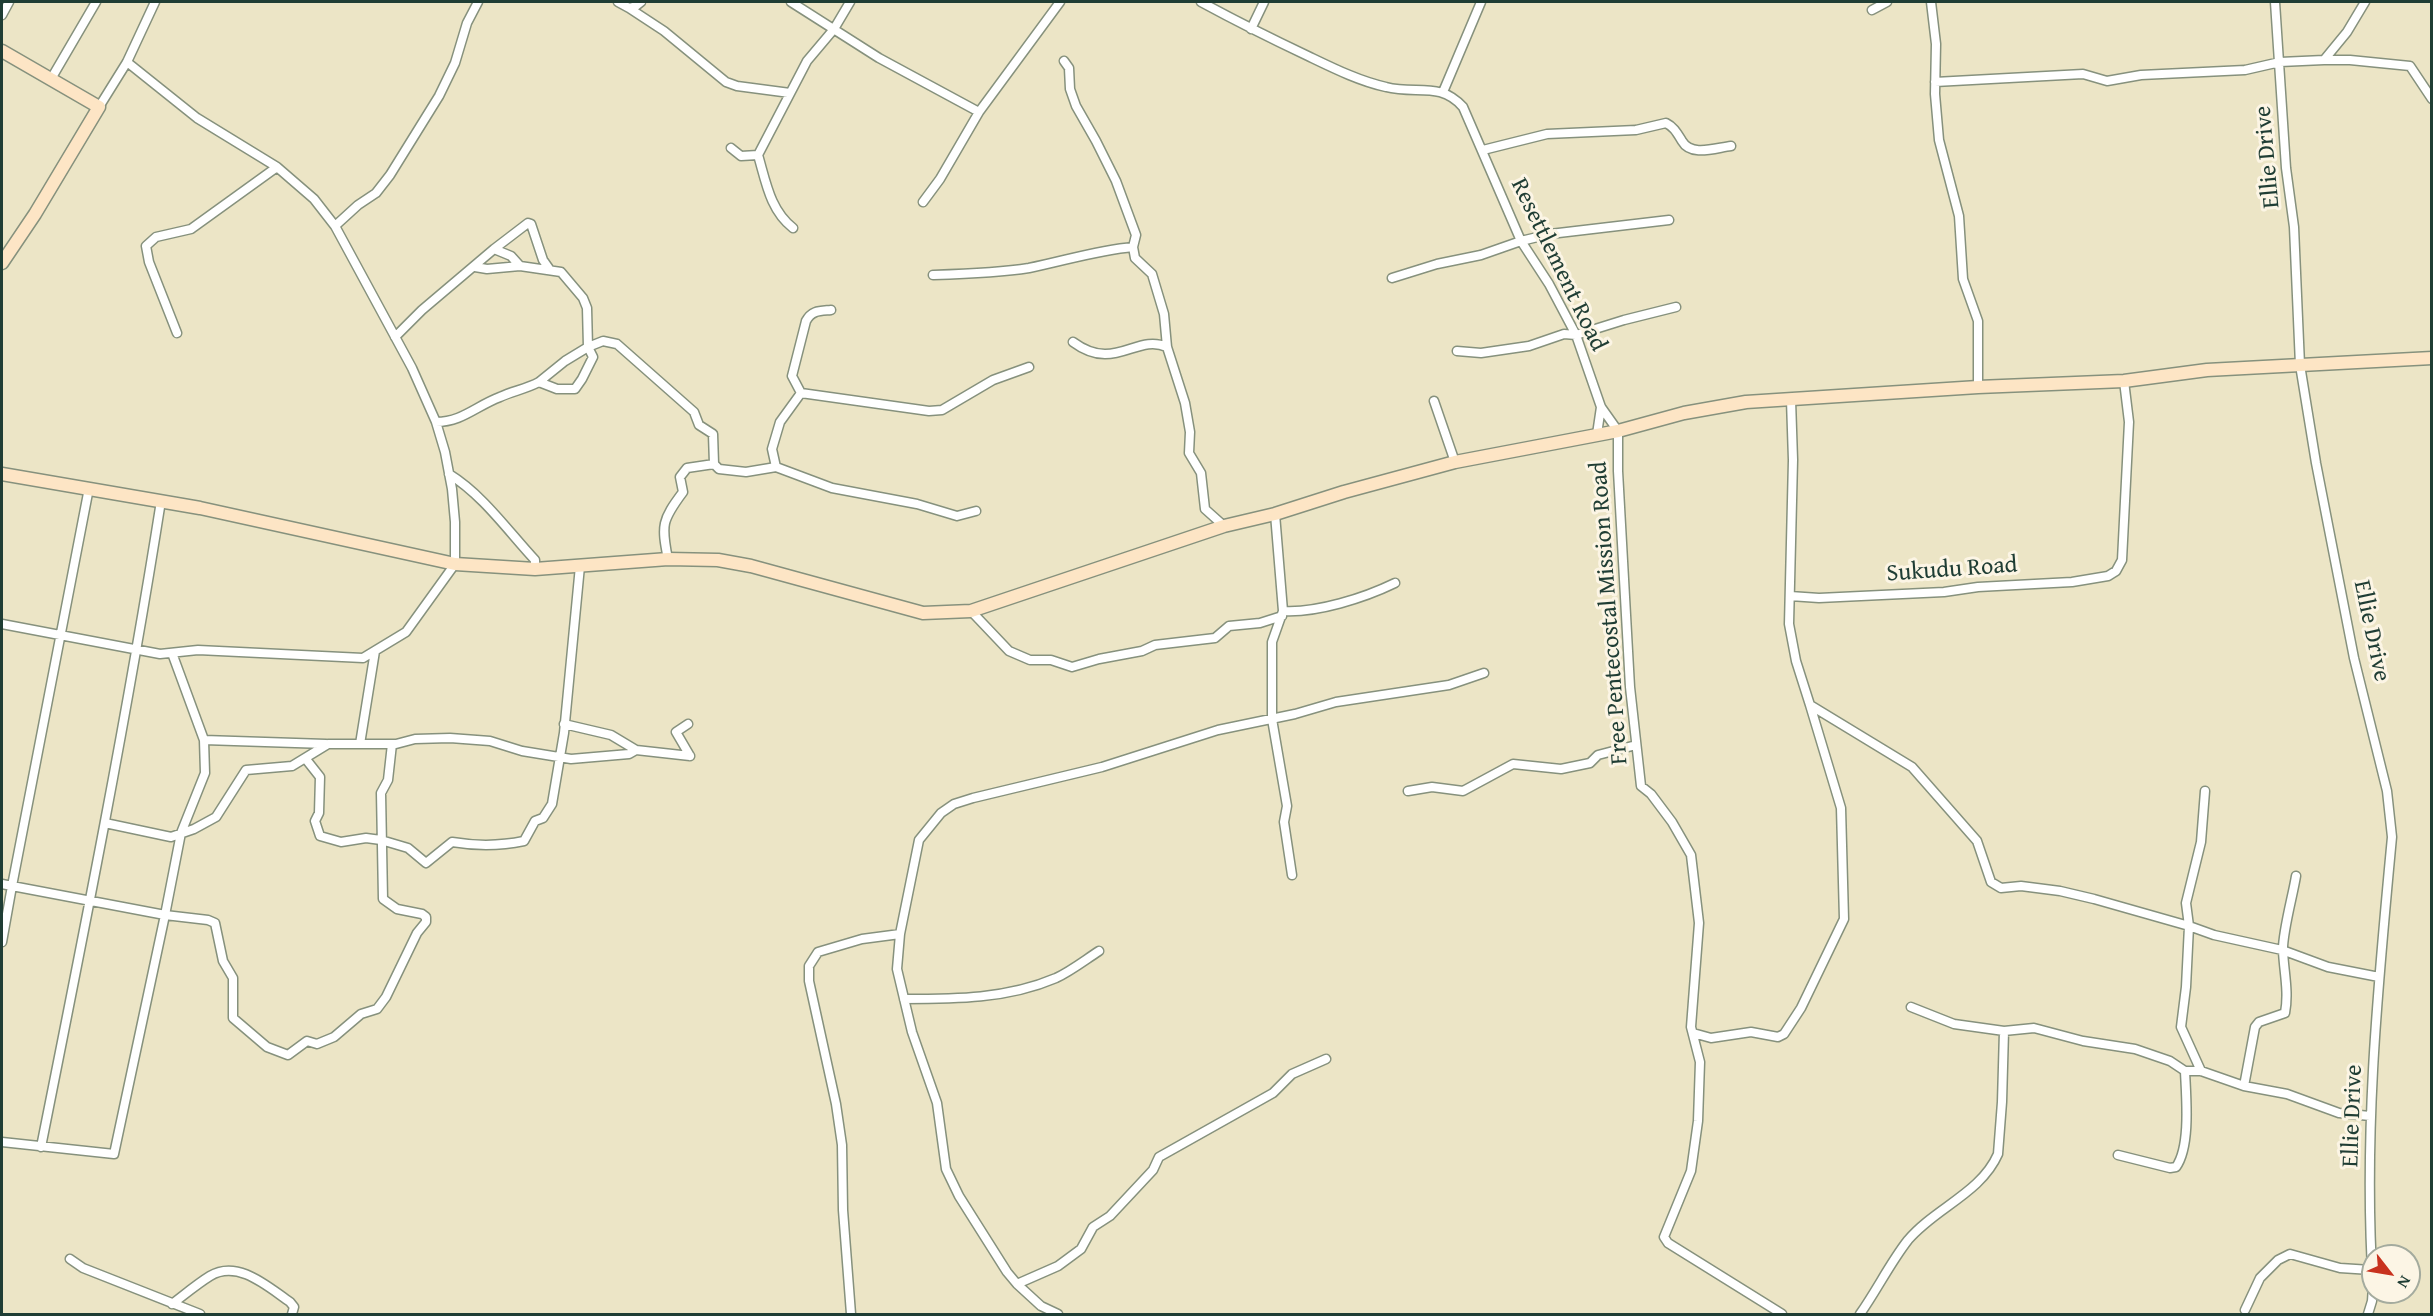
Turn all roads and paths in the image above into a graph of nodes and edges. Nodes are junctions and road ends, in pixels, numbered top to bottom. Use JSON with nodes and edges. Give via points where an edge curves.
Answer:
{"nodes":[{"id":1,"x":9,"y":2,"type":"edge"},
{"id":2,"x":96,"y":2,"type":"edge"},
{"id":3,"x":155,"y":2,"type":"edge"},
{"id":4,"x":478,"y":2,"type":"edge"},
{"id":5,"x":618,"y":2,"type":"edge"},
{"id":6,"x":640,"y":2,"type":"edge"},
{"id":7,"x":791,"y":2,"type":"edge"},
{"id":8,"x":850,"y":2,"type":"edge"},
{"id":9,"x":1060,"y":2,"type":"edge"},
{"id":10,"x":1201,"y":2,"type":"edge"},
{"id":11,"x":1264,"y":2,"type":"edge"},
{"id":12,"x":1481,"y":2,"type":"edge"},
{"id":13,"x":1887,"y":2,"type":"edge"},
{"id":14,"x":1931,"y":2,"type":"edge"},
{"id":15,"x":2275,"y":2,"type":"edge"},
{"id":16,"x":2365,"y":2,"type":"edge"},
{"id":17,"x":629,"y":8,"type":"junction"},
{"id":18,"x":1872,"y":10,"type":"dead end"},
{"id":19,"x":2,"y":15,"type":"edge"},
{"id":20,"x":834,"y":29,"type":"junction"},
{"id":21,"x":1251,"y":29,"type":"junction"},
{"id":22,"x":2,"y":51,"type":"edge"},
{"id":23,"x":2324,"y":60,"type":"junction"},
{"id":24,"x":1064,"y":61,"type":"dead end"},
{"id":25,"x":127,"y":62,"type":"junction"},
{"id":26,"x":2280,"y":62,"type":"junction"},
{"id":27,"x":51,"y":79,"type":"junction"},
{"id":28,"x":1935,"y":82,"type":"junction"},
{"id":29,"x":1443,"y":92,"type":"junction"},
{"id":30,"x":790,"y":93,"type":"junction"},
{"id":31,"x":2432,"y":99,"type":"edge"},
{"id":32,"x":99,"y":107,"type":"junction"},
{"id":33,"x":979,"y":112,"type":"junction"},
{"id":34,"x":1731,"y":146,"type":"dead end"},
{"id":35,"x":731,"y":148,"type":"dead end"},
{"id":36,"x":1483,"y":150,"type":"junction"},
{"id":37,"x":758,"y":155,"type":"junction"},
{"id":38,"x":277,"y":167,"type":"junction"},
{"id":39,"x":923,"y":202,"type":"dead end"},
{"id":40,"x":1669,"y":220,"type":"dead end"},
{"id":41,"x":335,"y":226,"type":"junction"},
{"id":42,"x":793,"y":228,"type":"dead end"},
{"id":43,"x":1521,"y":241,"type":"junction"},
{"id":44,"x":1133,"y":247,"type":"junction"},
{"id":45,"x":494,"y":249,"type":"junction"},
{"id":46,"x":2,"y":263,"type":"edge"},
{"id":47,"x":520,"y":266,"type":"junction"},
{"id":48,"x":475,"y":267,"type":"junction"},
{"id":49,"x":550,"y":270,"type":"junction"},
{"id":50,"x":933,"y":275,"type":"dead end"},
{"id":51,"x":1392,"y":278,"type":"dead end"},
{"id":52,"x":1676,"y":307,"type":"dead end"},
{"id":53,"x":831,"y":309,"type":"dead end"},
{"id":54,"x":177,"y":333,"type":"dead end"},
{"id":55,"x":1576,"y":336,"type":"junction"},
{"id":56,"x":395,"y":337,"type":"junction"},
{"id":57,"x":1073,"y":342,"type":"dead end"},
{"id":58,"x":588,"y":347,"type":"junction"},
{"id":59,"x":1167,"y":347,"type":"junction"},
{"id":60,"x":1456,"y":351,"type":"dead end"},
{"id":61,"x":2432,"y":358,"type":"edge"},
{"id":62,"x":2300,"y":365,"type":"junction"},
{"id":63,"x":1029,"y":367,"type":"dead end"},
{"id":64,"x":2124,"y":381,"type":"junction"},
{"id":65,"x":539,"y":382,"type":"junction"},
{"id":66,"x":1978,"y":387,"type":"junction"},
{"id":67,"x":801,"y":393,"type":"junction"},
{"id":68,"x":1791,"y":400,"type":"junction"},
{"id":69,"x":1434,"y":401,"type":"dead end"},
{"id":70,"x":1601,"y":407,"type":"junction"},
{"id":71,"x":436,"y":422,"type":"junction"},
{"id":72,"x":1618,"y":431,"type":"junction"},
{"id":73,"x":1597,"y":434,"type":"junction"},
{"id":74,"x":1455,"y":462,"type":"junction"},
{"id":75,"x":714,"y":464,"type":"junction"},
{"id":76,"x":776,"y":467,"type":"junction"},
{"id":77,"x":2,"y":474,"type":"edge"},
{"id":78,"x":449,"y":474,"type":"junction"},
{"id":79,"x":89,"y":488,"type":"junction"},
{"id":80,"x":161,"y":501,"type":"junction"},
{"id":81,"x":976,"y":511,"type":"dead end"},
{"id":82,"x":1275,"y":514,"type":"junction"},
{"id":83,"x":1224,"y":526,"type":"junction"},
{"id":84,"x":668,"y":559,"type":"junction"},
{"id":85,"x":455,"y":564,"type":"junction"},
{"id":86,"x":580,"y":566,"type":"junction"},
{"id":87,"x":535,"y":569,"type":"junction"},
{"id":88,"x":1395,"y":583,"type":"dead end"},
{"id":89,"x":1790,"y":596,"type":"junction"},
{"id":90,"x":971,"y":611,"type":"junction"},
{"id":91,"x":1282,"y":613,"type":"junction"},
{"id":92,"x":2,"y":624,"type":"edge"},
{"id":93,"x":60,"y":635,"type":"junction"},
{"id":94,"x":138,"y":650,"type":"junction"},
{"id":95,"x":375,"y":651,"type":"junction"},
{"id":96,"x":172,"y":653,"type":"junction"},
{"id":97,"x":1484,"y":673,"type":"dead end"},
{"id":98,"x":1810,"y":705,"type":"junction"},
{"id":99,"x":1272,"y":719,"type":"junction"},
{"id":100,"x":564,"y":724,"type":"junction"},
{"id":101,"x":688,"y":724,"type":"dead end"},
{"id":102,"x":204,"y":740,"type":"junction"},
{"id":103,"x":328,"y":744,"type":"junction"},
{"id":104,"x":360,"y":744,"type":"junction"},
{"id":105,"x":392,"y":744,"type":"junction"},
{"id":106,"x":1636,"y":745,"type":"junction"},
{"id":107,"x":636,"y":750,"type":"junction"},
{"id":108,"x":305,"y":758,"type":"junction"},
{"id":109,"x":560,"y":758,"type":"junction"},
{"id":110,"x":1408,"y":791,"type":"dead end"},
{"id":111,"x":2205,"y":791,"type":"dead end"},
{"id":112,"x":105,"y":823,"type":"junction"},
{"id":113,"x":181,"y":833,"type":"junction"},
{"id":114,"x":381,"y":840,"type":"junction"},
{"id":115,"x":1292,"y":875,"type":"dead end"},
{"id":116,"x":2296,"y":876,"type":"dead end"},
{"id":117,"x":2,"y":884,"type":"edge"},
{"id":118,"x":12,"y":886,"type":"junction"},
{"id":119,"x":91,"y":902,"type":"junction"},
{"id":120,"x":165,"y":915,"type":"junction"},
{"id":121,"x":2189,"y":926,"type":"junction"},
{"id":122,"x":900,"y":934,"type":"junction"},
{"id":123,"x":2,"y":942,"type":"edge"},
{"id":124,"x":2282,"y":950,"type":"junction"},
{"id":125,"x":1100,"y":951,"type":"dead end"},
{"id":126,"x":2379,"y":977,"type":"junction"},
{"id":127,"x":904,"y":999,"type":"junction"},
{"id":128,"x":1911,"y":1007,"type":"dead end"},
{"id":129,"x":2004,"y":1030,"type":"junction"},
{"id":130,"x":1692,"y":1034,"type":"junction"},
{"id":131,"x":1326,"y":1059,"type":"dead end"},
{"id":132,"x":2185,"y":1071,"type":"junction"},
{"id":133,"x":2200,"y":1071,"type":"junction"},
{"id":134,"x":2244,"y":1086,"type":"junction"},
{"id":135,"x":2370,"y":1116,"type":"junction"},
{"id":136,"x":2,"y":1142,"type":"edge"},
{"id":137,"x":41,"y":1148,"type":"junction"},
{"id":138,"x":2118,"y":1155,"type":"dead end"},
{"id":139,"x":2372,"y":1244,"type":"edge"},
{"id":140,"x":70,"y":1258,"type":"dead end"},
{"id":141,"x":2361,"y":1269,"type":"edge"},
{"id":142,"x":1017,"y":1284,"type":"junction"},
{"id":143,"x":172,"y":1304,"type":"junction"},
{"id":144,"x":2245,"y":1310,"type":"dead end"},
{"id":145,"x":200,"y":1314,"type":"edge"},
{"id":146,"x":292,"y":1314,"type":"edge"},
{"id":147,"x":851,"y":1314,"type":"edge"},
{"id":148,"x":1058,"y":1314,"type":"edge"},
{"id":149,"x":1782,"y":1314,"type":"edge"},
{"id":150,"x":1860,"y":1314,"type":"edge"}],
"edges":[{"from":1,"to":19,"type":"street"},
{"from":2,"to":27,"type":"street"},
{"from":3,"to":25,"type":"street"},
{"from":4,"to":41,"type":"street","via":[[439,96],[390,175],[376,193]]},
{"from":5,"to":17,"type":"street"},
{"from":6,"to":17,"type":"street"},
{"from":7,"to":20,"type":"street"},
{"from":8,"to":20,"type":"street"},
{"from":9,"to":33,"type":"street"},
{"from":10,"to":21,"type":"street"},
{"from":11,"to":21,"type":"street"},
{"from":12,"to":29,"type":"street"},
{"from":13,"to":18,"type":"street"},
{"from":14,"to":28,"type":"street"},
{"from":15,"to":26,"type":"street","name":"Ellie Drive"},
{"from":16,"to":23,"type":"street"},
{"from":17,"to":30,"type":"street","via":[[726,82]]},
{"from":20,"to":30,"type":"street","via":[[807,61]]},
{"from":20,"to":33,"type":"street"},
{"from":21,"to":29,"type":"street","via":[[1386,87]]},
{"from":22,"to":27,"type":"main road"},
{"from":23,"to":26,"type":"street"},
{"from":23,"to":31,"type":"street","via":[[2410,66]]},
{"from":24,"to":44,"type":"street","via":[[1076,106],[1124,202],[1136,235]]},
{"from":25,"to":32,"type":"street"},
{"from":25,"to":38,"type":"street","via":[[197,118]]},
{"from":26,"to":28,"type":"street","via":[[2245,70],[2142,75],[2107,81],[2083,74]]},
{"from":26,"to":62,"type":"street","name":"Ellie Drive","via":[[2294,227]]},
{"from":27,"to":32,"type":"main road"},
{"from":28,"to":66,"type":"street","via":[[1939,140],[1959,216],[1963,279],[1978,321]]},
{"from":29,"to":36,"type":"street","name":"Resettlement Road","via":[[1463,107]]},
{"from":30,"to":37,"type":"street"},
{"from":32,"to":46,"type":"main road"},
{"from":33,"to":39,"type":"street"},
{"from":34,"to":36,"type":"street","via":[[1692,151],[1666,123],[1636,130],[1547,134]]},
{"from":35,"to":37,"type":"street","via":[[741,156]]},
{"from":36,"to":43,"type":"street","name":"Resettlement Road"},
{"from":37,"to":42,"type":"street","via":[[775,210]]},
{"from":38,"to":41,"type":"street","via":[[314,200]]},
{"from":38,"to":54,"type":"street","via":[[191,229],[156,237],[146,246]]},
{"from":40,"to":43,"type":"street"},
{"from":41,"to":56,"type":"street"},
{"from":43,"to":51,"type":"street"},
{"from":43,"to":55,"type":"street","name":"Resettlement Road"},
{"from":44,"to":50,"type":"street","via":[[1029,268]]},
{"from":44,"to":59,"type":"street","via":[[1135,258],[1152,274],[1164,314]]},
{"from":45,"to":47,"type":"street","via":[[511,256]]},
{"from":45,"to":48,"type":"street"},
{"from":45,"to":49,"type":"street","via":[[531,224]]},
{"from":47,"to":48,"type":"street"},
{"from":47,"to":49,"type":"street"},
{"from":48,"to":56,"type":"street"},
{"from":49,"to":58,"type":"street","via":[[561,272],[583,298]]},
{"from":52,"to":55,"type":"street"},
{"from":53,"to":67,"type":"street","via":[[815,311],[806,321],[792,375]]},
{"from":55,"to":60,"type":"street","via":[[1564,334],[1529,346],[1481,353]]},
{"from":55,"to":70,"type":"street","name":"Resettlement Road"},
{"from":56,"to":71,"type":"street"},
{"from":57,"to":59,"type":"street","via":[[1096,355],[1123,353],[1158,343]]},
{"from":58,"to":65,"type":"street"},
{"from":58,"to":65,"type":"street","via":[[592,357],[574,389],[557,389]]},
{"from":58,"to":75,"type":"street","via":[[603,341],[617,344],[694,412],[699,425],[712,434]]},
{"from":59,"to":83,"type":"street","via":[[1185,403],[1189,453],[1202,473],[1206,509]]},
{"from":61,"to":62,"type":"main road"},
{"from":62,"to":64,"type":"main road","via":[[2207,370]]},
{"from":62,"to":126,"type":"street","name":"Ellie Drive","via":[[2354,658],[2387,791],[2392,837]]},
{"from":63,"to":67,"type":"street","via":[[993,380],[942,410]]},
{"from":64,"to":66,"type":"main road"},
{"from":64,"to":89,"type":"street","name":"Sukudu Road","via":[[2129,422],[2122,560],[2116,571],[2072,582],[1944,592]]},
{"from":65,"to":71,"type":"street","via":[[457,420]]},
{"from":66,"to":68,"type":"main road"},
{"from":67,"to":76,"type":"street","via":[[780,422],[772,449]]},
{"from":68,"to":72,"type":"main road","via":[[1746,402],[1684,413]]},
{"from":68,"to":89,"type":"street"},
{"from":69,"to":74,"type":"street"},
{"from":70,"to":72,"type":"street","name":"Resettlement Road"},
{"from":70,"to":73,"type":"street","name":"Resettlement Road"},
{"from":71,"to":78,"type":"street"},
{"from":72,"to":73,"type":"main road"},
{"from":72,"to":106,"type":"street","name":"Free Pentecostal Mission Road"},
{"from":73,"to":74,"type":"main road"},
{"from":74,"to":82,"type":"main road"},
{"from":75,"to":76,"type":"street","via":[[718,469],[746,472]]},
{"from":75,"to":84,"type":"street","via":[[687,468],[680,477],[683,492],[662,531]]},
{"from":76,"to":81,"type":"street","via":[[832,488],[957,516]]},
{"from":77,"to":79,"type":"main road"},
{"from":78,"to":85,"type":"street"},
{"from":78,"to":87,"type":"street","via":[[501,521],[535,560]]},
{"from":79,"to":80,"type":"main road"},
{"from":79,"to":93,"type":"street"},
{"from":80,"to":85,"type":"main road"},
{"from":80,"to":94,"type":"street"},
{"from":82,"to":83,"type":"main road"},
{"from":82,"to":91,"type":"street"},
{"from":83,"to":90,"type":"main road"},
{"from":84,"to":86,"type":"main road"},
{"from":84,"to":90,"type":"main road","via":[[718,560],[751,566],[923,613]]},
{"from":85,"to":87,"type":"main road"},
{"from":85,"to":95,"type":"street","via":[[406,632]]},
{"from":86,"to":87,"type":"main road"},
{"from":86,"to":100,"type":"street"},
{"from":88,"to":91,"type":"street","via":[[1373,594],[1318,609]]},
{"from":89,"to":98,"type":"street","via":[[1789,624]]},
{"from":90,"to":91,"type":"street","via":[[1010,651],[1030,660],[1051,660],[1072,667],[1155,645],[1215,638],[1229,626],[1260,623]]},
{"from":91,"to":99,"type":"street","via":[[1272,642]]},
{"from":92,"to":93,"type":"street"},
{"from":93,"to":94,"type":"street"},
{"from":93,"to":118,"type":"street"},
{"from":94,"to":96,"type":"street"},
{"from":94,"to":112,"type":"street"},
{"from":95,"to":96,"type":"street","via":[[363,658],[198,650]]},
{"from":95,"to":104,"type":"street"},
{"from":96,"to":102,"type":"street"},
{"from":97,"to":99,"type":"street","via":[[1449,685],[1336,702]]},
{"from":98,"to":121,"type":"street","via":[[1912,767],[1977,841],[1991,882],[2001,888],[2021,886],[2060,891]]},
{"from":98,"to":130,"type":"street","via":[[1841,808],[1844,919],[1801,1008],[1784,1034],[1778,1037],[1751,1032],[1711,1038]]},
{"from":99,"to":115,"type":"street","via":[[1287,806],[1284,822]]},
{"from":99,"to":122,"type":"street","via":[[1218,730],[1102,767],[954,804],[940,813],[919,840]]},
{"from":100,"to":107,"type":"street","via":[[611,735]]},
{"from":100,"to":109,"type":"street"},
{"from":101,"to":107,"type":"street","via":[[676,732],[690,756]]},
{"from":102,"to":103,"type":"street"},
{"from":102,"to":113,"type":"street","via":[[205,773]]},
{"from":103,"to":104,"type":"street"},
{"from":103,"to":108,"type":"street"},
{"from":104,"to":105,"type":"street"},
{"from":105,"to":109,"type":"street","via":[[415,739],[490,741]]},
{"from":105,"to":114,"type":"street","via":[[388,780],[381,793]]},
{"from":106,"to":110,"type":"street","via":[[1598,755],[1590,763],[1561,769],[1513,764],[1462,791],[1432,787]]},
{"from":106,"to":130,"type":"street","name":"Free Pentecostal Mission Road","via":[[1641,786],[1672,822],[1691,855],[1699,923]]},
{"from":107,"to":109,"type":"street","via":[[597,759]]},
{"from":108,"to":113,"type":"street","via":[[292,766],[246,770],[216,817]]},
{"from":108,"to":114,"type":"street","via":[[320,777],[319,813],[315,821],[320,836],[341,842]]},
{"from":109,"to":114,"type":"street","via":[[552,804],[543,818],[535,821],[524,841],[503,845],[452,842],[426,863],[408,848]]},
{"from":111,"to":121,"type":"street","via":[[2201,842],[2186,903]]},
{"from":112,"to":113,"type":"street","via":[[171,837]]},
{"from":112,"to":119,"type":"street"},
{"from":113,"to":120,"type":"street"},
{"from":114,"to":120,"type":"street","via":[[382,898],[397,909],[422,914],[426,922],[377,1010],[361,1014],[334,1037],[317,1044],[307,1041],[288,1055],[267,1047],[233,1018],[233,978],[223,961],[215,923]]},
{"from":116,"to":124,"type":"street"},
{"from":117,"to":118,"type":"street"},
{"from":118,"to":119,"type":"street"},
{"from":118,"to":123,"type":"street"},
{"from":119,"to":120,"type":"street"},
{"from":119,"to":137,"type":"street"},
{"from":120,"to":137,"type":"street","via":[[114,1154]]},
{"from":121,"to":124,"type":"street","via":[[2214,936]]},
{"from":121,"to":133,"type":"street","via":[[2181,1027]]},
{"from":122,"to":127,"type":"street","via":[[897,969]]},
{"from":122,"to":147,"type":"street","via":[[862,939],[818,952],[809,966],[842,1145]]},
{"from":124,"to":126,"type":"street","via":[[2328,967]]},
{"from":124,"to":134,"type":"street","via":[[2286,968],[2284,1013],[2255,1027]]},
{"from":125,"to":127,"type":"street","via":[[1054,979],[998,994],[972,999]]},
{"from":126,"to":135,"type":"street","name":"Ellie Drive"},
{"from":127,"to":142,"type":"street","via":[[937,1103],[946,1169],[976,1225]]},
{"from":128,"to":129,"type":"street","via":[[1954,1024]]},
{"from":129,"to":132,"type":"street","via":[[2034,1028],[2135,1050],[2170,1061]]},
{"from":129,"to":150,"type":"street","via":[[1995,1161],[1982,1179],[1909,1239]]},
{"from":130,"to":149,"type":"street","name":"Free Pentecostal Mission Road","via":[[1700,1062],[1698,1121],[1691,1171],[1664,1237]]},
{"from":131,"to":142,"type":"street","via":[[1292,1074],[1273,1093],[1159,1157],[1153,1170],[1110,1216],[1093,1227],[1081,1249],[1058,1266]]},
{"from":132,"to":133,"type":"street"},
{"from":132,"to":138,"type":"street","via":[[2184,1140],[2176,1167]]},
{"from":133,"to":134,"type":"street"},
{"from":134,"to":135,"type":"street","via":[[2287,1094],[2339,1113]]},
{"from":135,"to":139,"type":"street","name":"Ellie Drive"},
{"from":136,"to":137,"type":"street"},
{"from":140,"to":143,"type":"street","via":[[83,1268]]},
{"from":141,"to":144,"type":"street","via":[[2340,1268],[2290,1254],[2260,1278]]},
{"from":142,"to":148,"type":"street","via":[[1041,1306]]},
{"from":143,"to":145,"type":"street"},
{"from":143,"to":146,"type":"street","via":[[212,1274],[228,1270],[257,1279],[290,1302],[294,1307]]}]}
